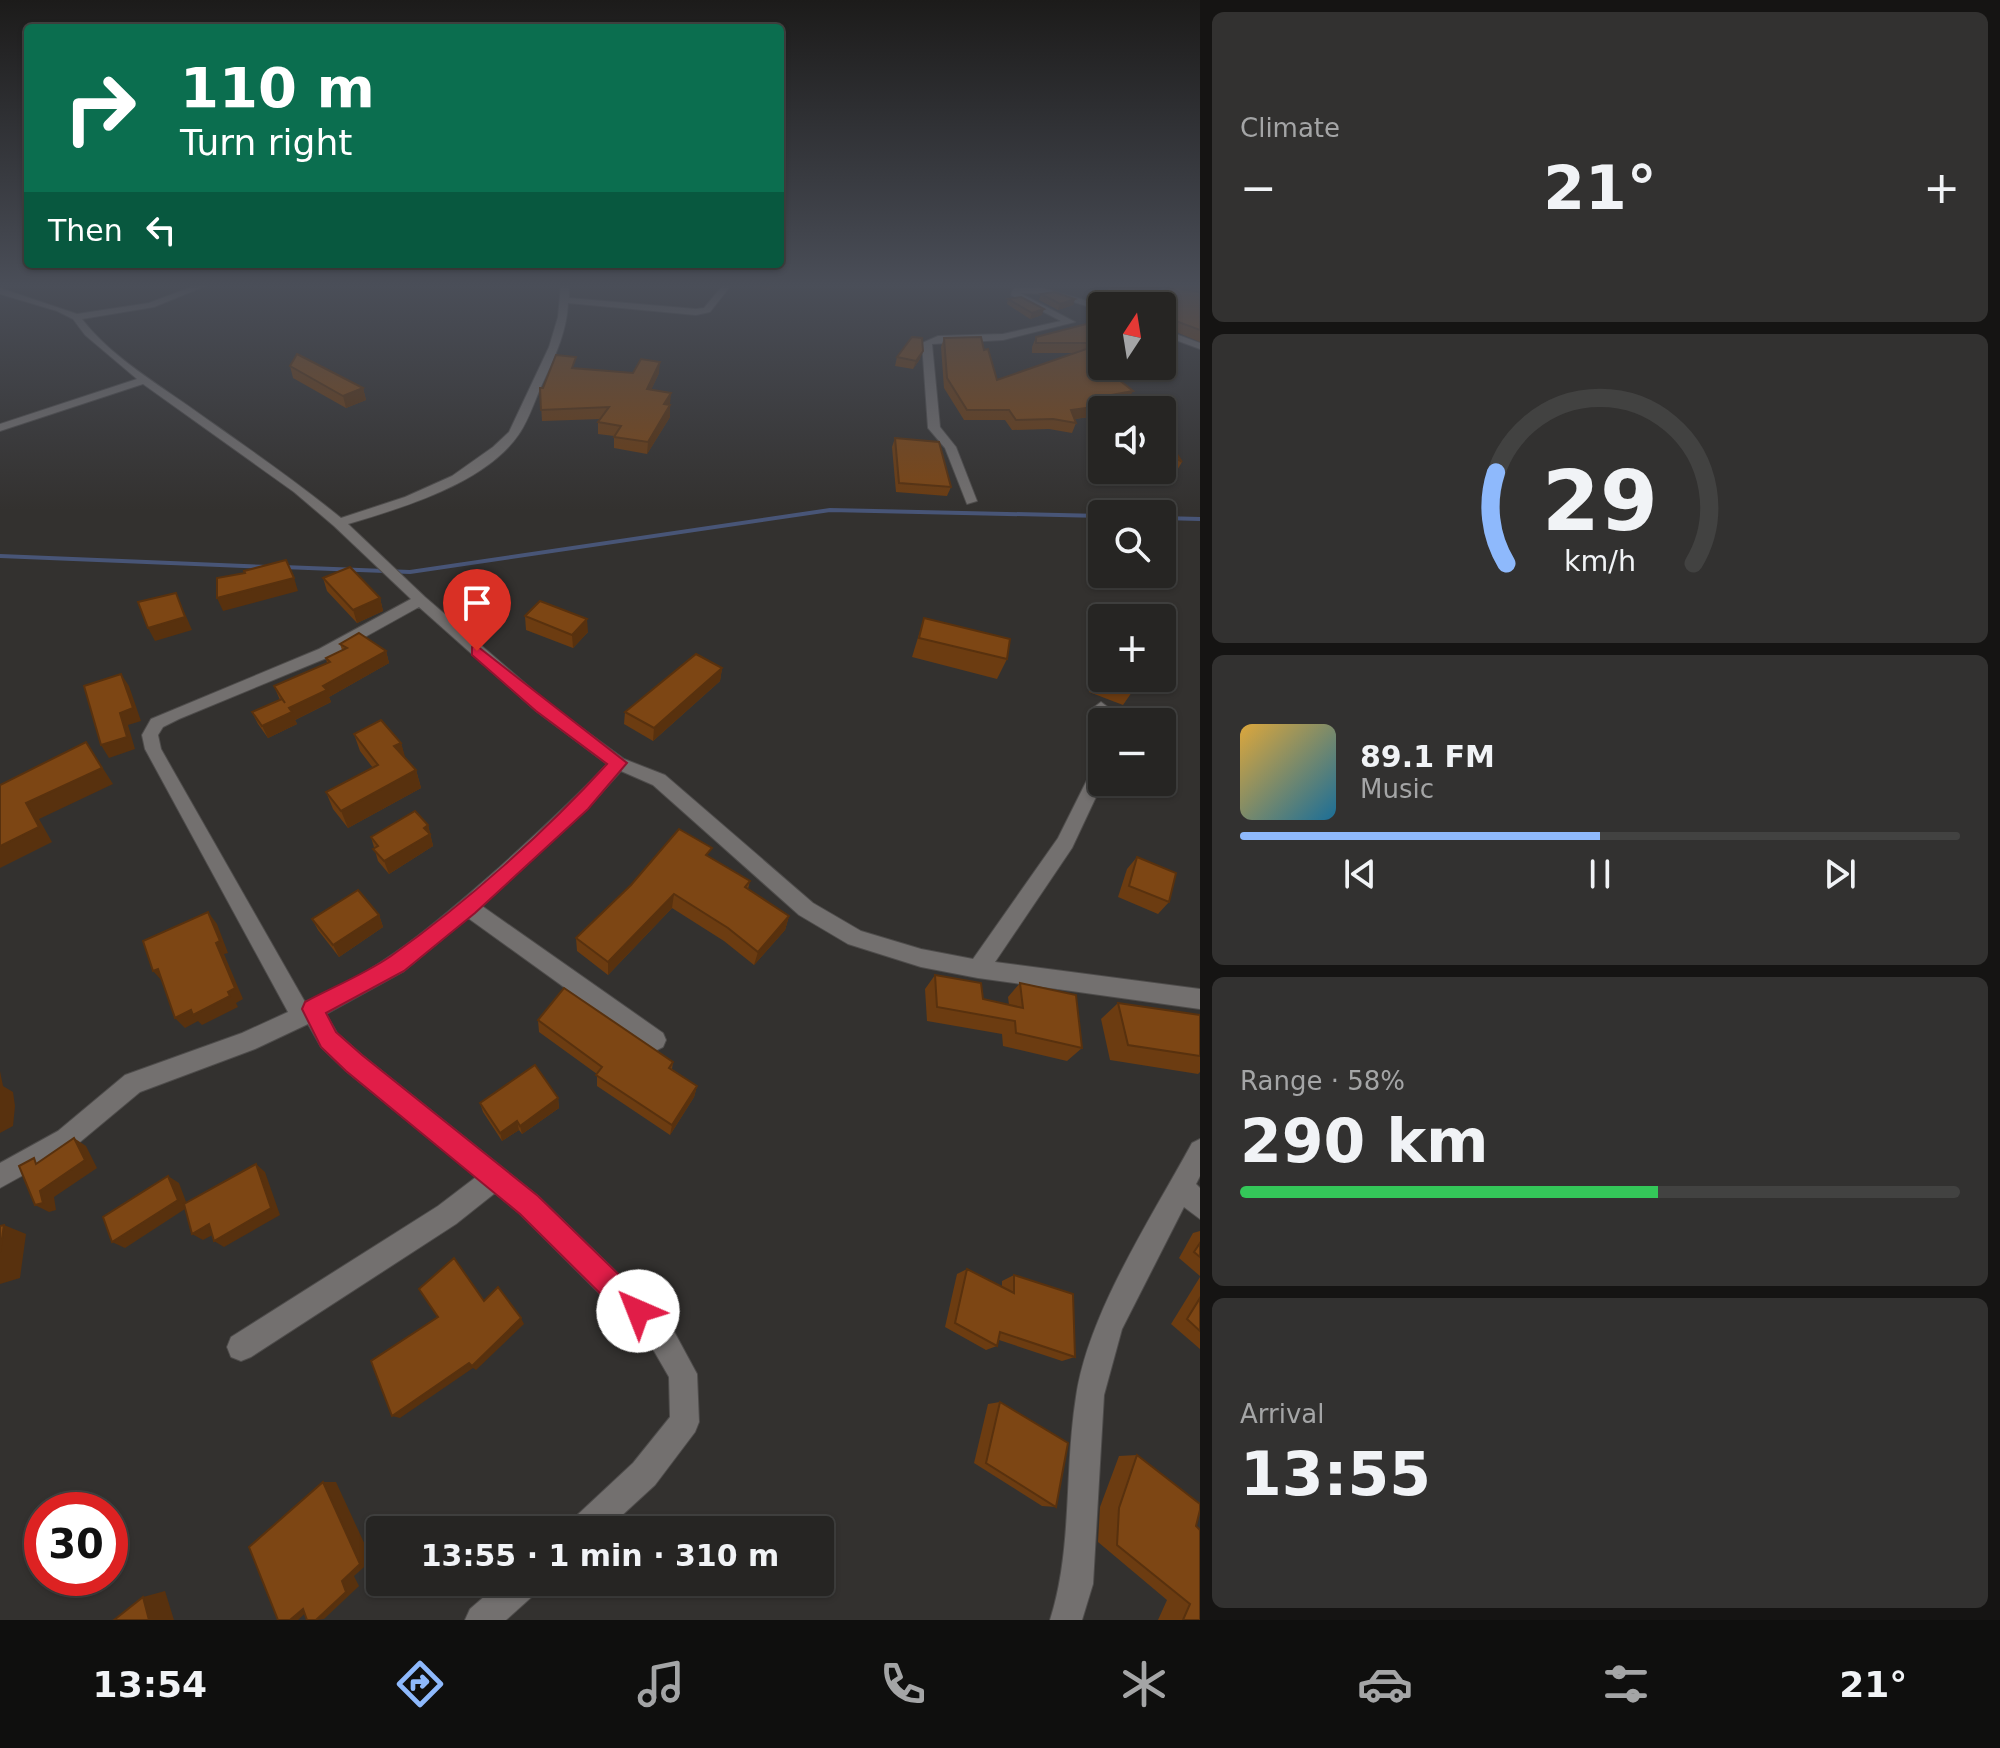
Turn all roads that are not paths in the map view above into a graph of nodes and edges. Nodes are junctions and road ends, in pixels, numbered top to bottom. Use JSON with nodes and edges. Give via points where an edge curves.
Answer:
{"nodes":[{"id":1,"x":120,"y":360,"type":"edge"},
{"id":2,"x":548,"y":360,"type":"edge"},
{"id":3,"x":928,"y":360,"type":"edge"},
{"id":4,"x":144,"y":380,"type":"junction"},
{"id":5,"x":51,"y":413,"type":"dead end"},
{"id":6,"x":0,"y":428,"type":"edge"},
{"id":7,"x":971,"y":501,"type":"dead end"},
{"id":8,"x":339,"y":523,"type":"junction"},
{"id":9,"x":420,"y":600,"type":"junction"},
{"id":10,"x":618,"y":763,"type":"junction"},
{"id":11,"x":1088,"y":796,"type":"edge"},
{"id":12,"x":468,"y":907,"type":"junction"},
{"id":13,"x":978,"y":969,"type":"junction"},
{"id":14,"x":1200,"y":999,"type":"edge"},
{"id":15,"x":307,"y":1013,"type":"junction"},
{"id":16,"x":655,"y":1040,"type":"dead end"},
{"id":17,"x":1200,"y":1151,"type":"edge"},
{"id":18,"x":0,"y":1176,"type":"edge"},
{"id":19,"x":495,"y":1178,"type":"junction"},
{"id":20,"x":1191,"y":1197,"type":"edge"},
{"id":21,"x":241,"y":1347,"type":"dead end"},
{"id":22,"x":599,"y":1516,"type":"edge"},
{"id":23,"x":509,"y":1596,"type":"edge"},
{"id":24,"x":481,"y":1620,"type":"edge"},
{"id":25,"x":1066,"y":1620,"type":"edge"}],
"edges":[{"from":1,"to":4,"type":"street"},
{"from":2,"to":8,"type":"street","via":[[506,443],[452,482]]},
{"from":3,"to":7,"type":"street","via":[[934,428],[950,447]]},
{"from":4,"to":5,"type":"street"},
{"from":4,"to":6,"type":"street"},
{"from":4,"to":8,"type":"street"},
{"from":8,"to":9,"type":"street"},
{"from":9,"to":10,"type":"street","via":[[542,707]]},
{"from":9,"to":15,"type":"street","via":[[324,653],[173,715],[157,723],[150,735],[166,774]]},
{"from":10,"to":12,"type":"street"},
{"from":10,"to":13,"type":"street","via":[[659,780],[806,909],[855,938]]},
{"from":11,"to":13,"type":"street","via":[[1065,843]]},
{"from":12,"to":15,"type":"street","via":[[397,964]]},
{"from":12,"to":16,"type":"street"},
{"from":13,"to":14,"type":"street"},
{"from":15,"to":18,"type":"street","via":[[213,1056],[133,1083],[66,1139]]},
{"from":15,"to":19,"type":"street","via":[[354,1063]]},
{"from":17,"to":20,"type":"street"},
{"from":19,"to":21,"type":"street","via":[[447,1215]]},
{"from":19,"to":22,"type":"street","via":[[660,1334],[683,1374],[685,1422],[644,1474]]},
{"from":20,"to":25,"type":"street","via":[[1109,1325],[1090,1395],[1077,1584]]},
{"from":23,"to":24,"type":"street"}]}
